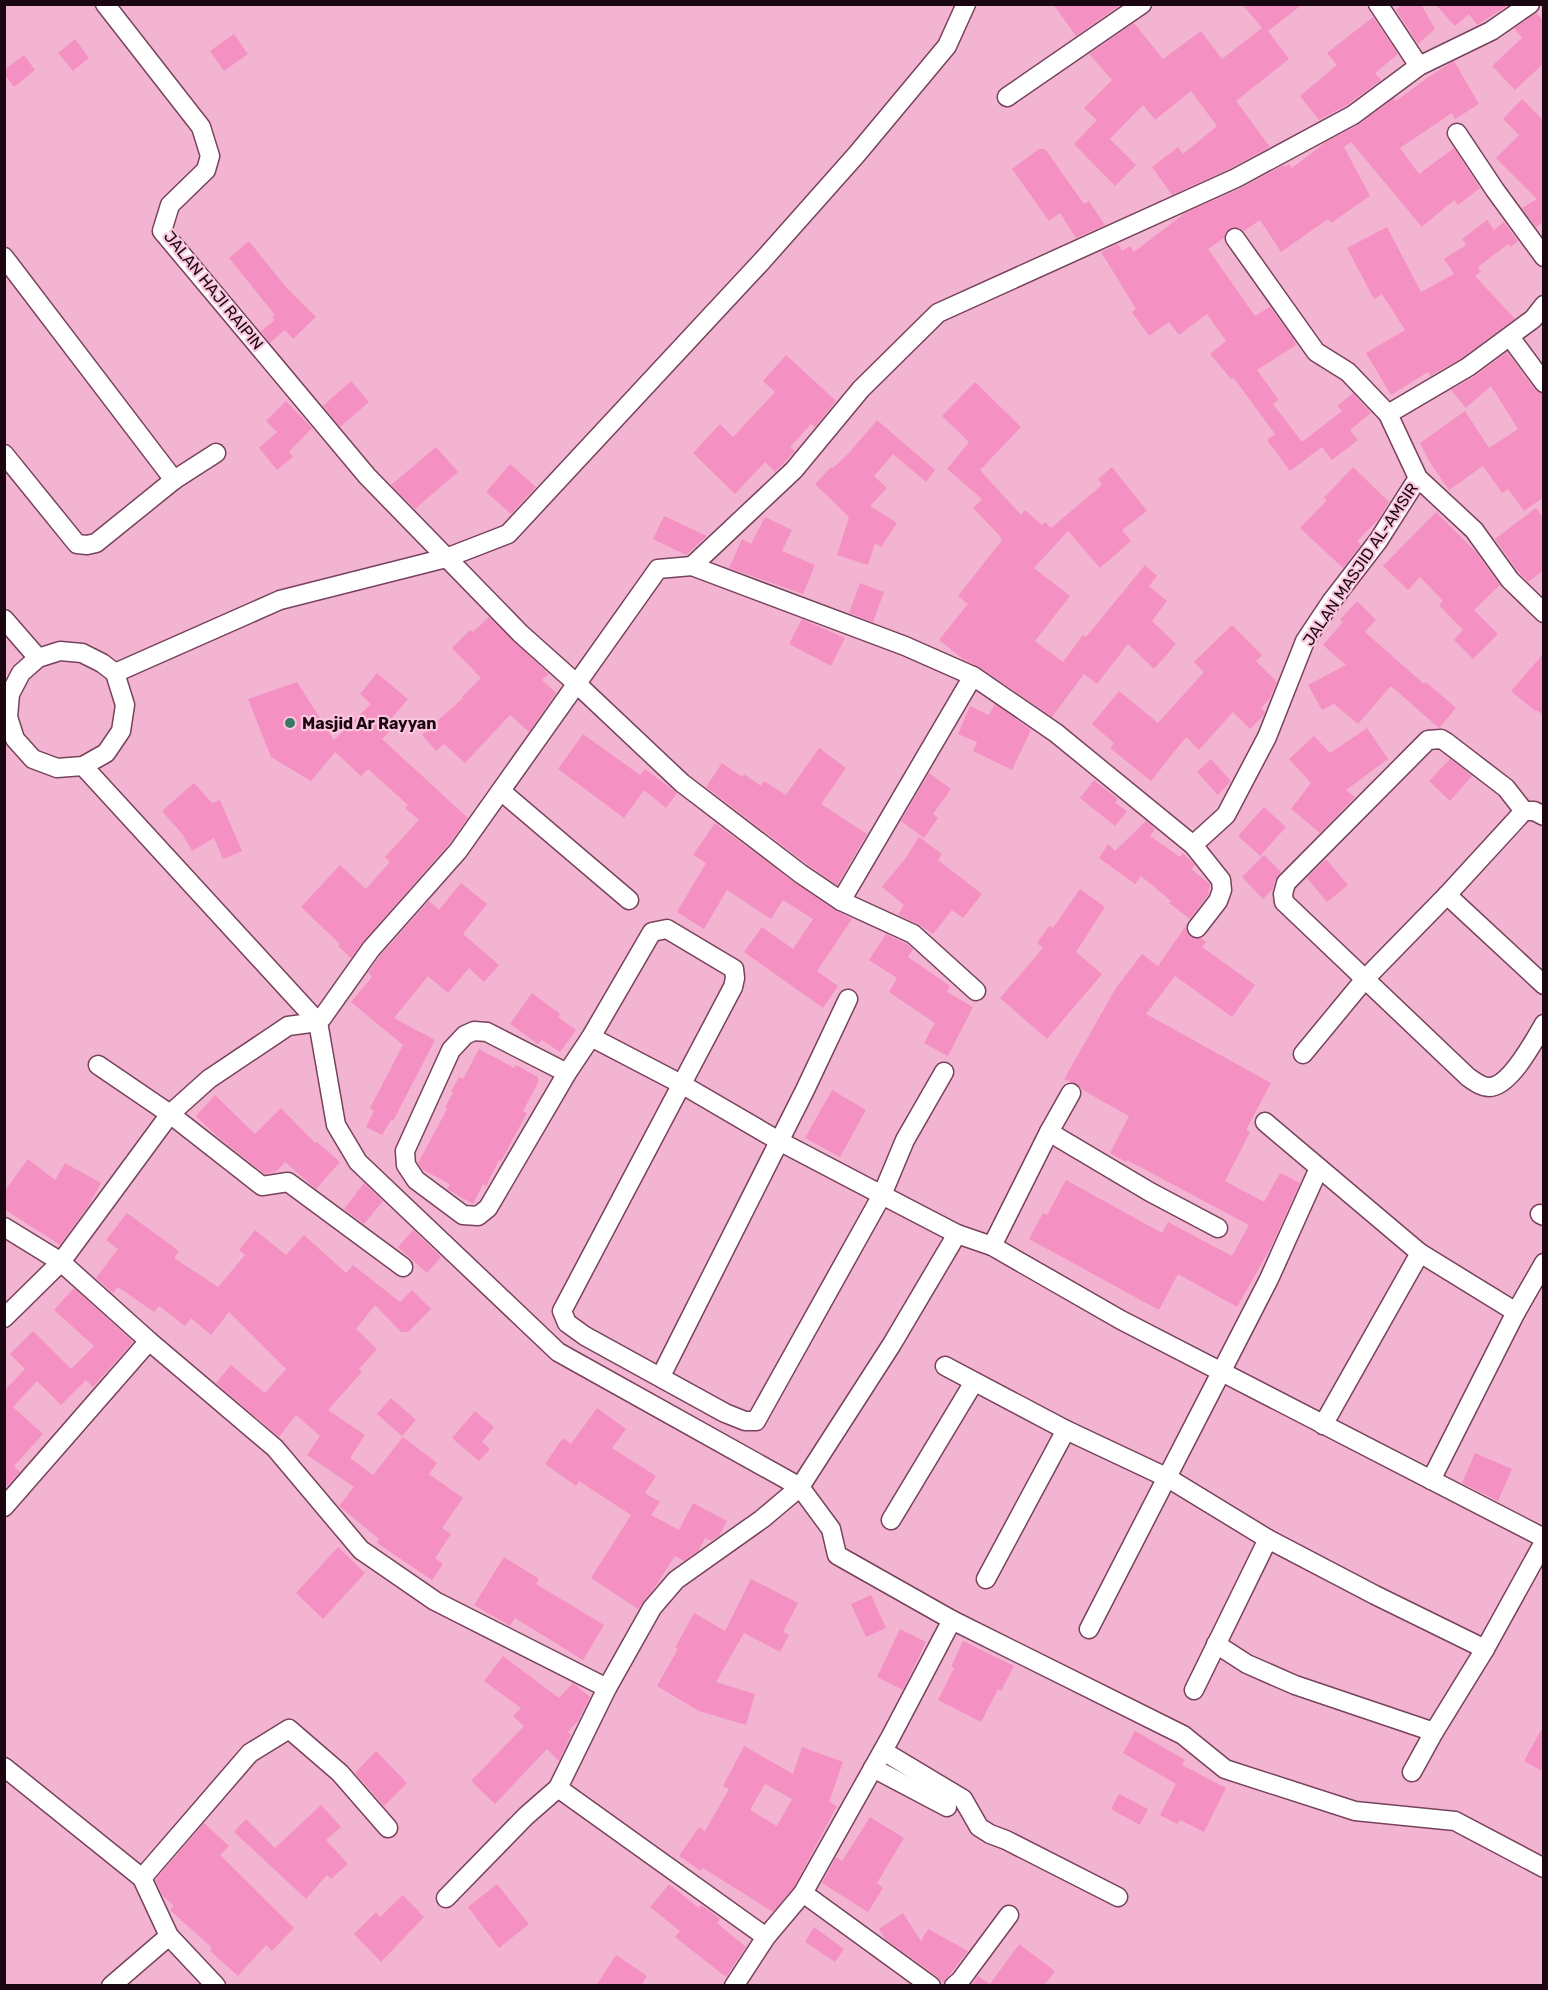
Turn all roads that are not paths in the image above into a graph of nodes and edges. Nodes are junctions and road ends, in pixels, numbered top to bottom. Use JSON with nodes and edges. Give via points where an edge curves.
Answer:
{"nodes":[{"id":1,"x":105,"y":4,"type":"edge"},
{"id":2,"x":966,"y":4,"type":"edge"},
{"id":3,"x":1142,"y":4,"type":"edge"},
{"id":4,"x":1378,"y":4,"type":"edge"},
{"id":5,"x":1530,"y":4,"type":"edge"},
{"id":6,"x":1419,"y":66,"type":"junction"},
{"id":7,"x":1007,"y":97,"type":"dead end"},
{"id":8,"x":1457,"y":133,"type":"dead end"},
{"id":9,"x":1234,"y":238,"type":"dead end"},
{"id":10,"x":1544,"y":256,"type":"edge"},
{"id":11,"x":4,"y":257,"type":"edge"},
{"id":12,"x":1540,"y":316,"type":"edge"},
{"id":13,"x":1510,"y":337,"type":"junction"},
{"id":14,"x":1544,"y":383,"type":"edge"},
{"id":15,"x":1388,"y":414,"type":"junction"},
{"id":16,"x":216,"y":453,"type":"dead end"},
{"id":17,"x":4,"y":454,"type":"edge"},
{"id":18,"x":1418,"y":478,"type":"junction"},
{"id":19,"x":174,"y":480,"type":"junction"},
{"id":20,"x":446,"y":558,"type":"junction"},
{"id":21,"x":692,"y":566,"type":"junction"},
{"id":22,"x":1544,"y":613,"type":"edge"},
{"id":23,"x":4,"y":619,"type":"edge"},
{"id":24,"x":38,"y":658,"type":"junction"},
{"id":25,"x":115,"y":673,"type":"junction"},
{"id":26,"x":973,"y":676,"type":"junction"},
{"id":27,"x":577,"y":684,"type":"junction"},
{"id":28,"x":10,"y":743,"type":"edge"},
{"id":29,"x":83,"y":766,"type":"junction"},
{"id":30,"x":501,"y":791,"type":"junction"},
{"id":31,"x":1524,"y":811,"type":"junction"},
{"id":32,"x":1544,"y":816,"type":"edge"},
{"id":33,"x":1193,"y":845,"type":"junction"},
{"id":34,"x":1448,"y":895,"type":"junction"},
{"id":35,"x":629,"y":900,"type":"dead end"},
{"id":36,"x":841,"y":901,"type":"junction"},
{"id":37,"x":1197,"y":928,"type":"dead end"},
{"id":38,"x":1365,"y":979,"type":"junction"},
{"id":39,"x":1544,"y":985,"type":"edge"},
{"id":40,"x":976,"y":991,"type":"dead end"},
{"id":41,"x":848,"y":999,"type":"dead end"},
{"id":42,"x":318,"y":1022,"type":"junction"},
{"id":43,"x":1544,"y":1024,"type":"edge"},
{"id":44,"x":591,"y":1037,"type":"junction"},
{"id":45,"x":1304,"y":1054,"type":"dead end"},
{"id":46,"x":1536,"y":1057,"type":"edge"},
{"id":47,"x":98,"y":1065,"type":"dead end"},
{"id":48,"x":567,"y":1072,"type":"junction"},
{"id":49,"x":944,"y":1072,"type":"dead end"},
{"id":50,"x":683,"y":1085,"type":"junction"},
{"id":51,"x":1071,"y":1093,"type":"dead end"},
{"id":52,"x":170,"y":1114,"type":"junction"},
{"id":53,"x":1265,"y":1122,"type":"dead end"},
{"id":54,"x":1049,"y":1132,"type":"junction"},
{"id":55,"x":779,"y":1141,"type":"junction"},
{"id":56,"x":1319,"y":1168,"type":"junction"},
{"id":57,"x":882,"y":1195,"type":"junction"},
{"id":58,"x":4,"y":1227,"type":"edge"},
{"id":59,"x":1218,"y":1228,"type":"dead end"},
{"id":60,"x":957,"y":1234,"type":"junction"},
{"id":61,"x":992,"y":1246,"type":"junction"},
{"id":62,"x":1420,"y":1253,"type":"junction"},
{"id":63,"x":61,"y":1262,"type":"junction"},
{"id":64,"x":1544,"y":1263,"type":"edge"},
{"id":65,"x":404,"y":1267,"type":"dead end"},
{"id":66,"x":1516,"y":1312,"type":"junction"},
{"id":67,"x":4,"y":1318,"type":"edge"},
{"id":68,"x":149,"y":1341,"type":"junction"},
{"id":69,"x":945,"y":1365,"type":"dead end"},
{"id":70,"x":1222,"y":1373,"type":"junction"},
{"id":71,"x":661,"y":1376,"type":"junction"},
{"id":72,"x":974,"y":1382,"type":"junction"},
{"id":73,"x":1323,"y":1425,"type":"junction"},
{"id":74,"x":1066,"y":1430,"type":"junction"},
{"id":75,"x":1168,"y":1478,"type":"junction"},
{"id":76,"x":1431,"y":1480,"type":"junction"},
{"id":77,"x":800,"y":1487,"type":"junction"},
{"id":78,"x":4,"y":1507,"type":"edge"},
{"id":79,"x":891,"y":1520,"type":"dead end"},
{"id":80,"x":1268,"y":1539,"type":"junction"},
{"id":81,"x":1544,"y":1540,"type":"edge"},
{"id":82,"x":986,"y":1579,"type":"dead end"},
{"id":83,"x":952,"y":1620,"type":"junction"},
{"id":84,"x":1089,"y":1629,"type":"dead end"},
{"id":85,"x":1216,"y":1644,"type":"junction"},
{"id":86,"x":1485,"y":1649,"type":"junction"},
{"id":87,"x":607,"y":1688,"type":"junction"},
{"id":88,"x":1194,"y":1690,"type":"dead end"},
{"id":89,"x":1434,"y":1732,"type":"junction"},
{"id":90,"x":883,"y":1751,"type":"junction"},
{"id":91,"x":4,"y":1767,"type":"edge"},
{"id":92,"x":873,"y":1768,"type":"junction"},
{"id":93,"x":1412,"y":1772,"type":"dead end"},
{"id":94,"x":558,"y":1788,"type":"junction"},
{"id":95,"x":947,"y":1807,"type":"dead end"},
{"id":96,"x":387,"y":1828,"type":"dead end"},
{"id":97,"x":1544,"y":1868,"type":"edge"},
{"id":98,"x":142,"y":1878,"type":"junction"},
{"id":99,"x":803,"y":1893,"type":"junction"},
{"id":100,"x":1118,"y":1897,"type":"dead end"},
{"id":101,"x":446,"y":1898,"type":"dead end"},
{"id":102,"x":1009,"y":1915,"type":"dead end"},
{"id":103,"x":169,"y":1936,"type":"junction"},
{"id":104,"x":766,"y":1937,"type":"junction"},
{"id":105,"x":111,"y":1986,"type":"edge"},
{"id":106,"x":216,"y":1986,"type":"edge"},
{"id":107,"x":734,"y":1986,"type":"edge"},
{"id":108,"x":931,"y":1986,"type":"edge"},
{"id":109,"x":954,"y":1986,"type":"edge"}],
"edges":[{"from":1,"to":20,"type":"street","name":"JALAN HAJI RAIPIN","via":[[201,127],[210,156],[206,170],[170,205],[162,231],[367,476]]},
{"from":2,"to":20,"type":"street","via":[[947,46],[857,154],[508,534]]},
{"from":3,"to":7,"type":"street"},
{"from":4,"to":6,"type":"street"},
{"from":5,"to":6,"type":"street","via":[[1491,31]]},
{"from":6,"to":21,"type":"street","via":[[1353,115],[1236,178],[938,313],[861,389],[794,470]]},
{"from":8,"to":10,"type":"street"},
{"from":9,"to":15,"type":"street","name":"JALAN MASJID AL-AMSIR","via":[[1316,352],[1348,372]]},
{"from":11,"to":19,"type":"street"},
{"from":12,"to":13,"type":"street"},
{"from":13,"to":14,"type":"street"},
{"from":13,"to":15,"type":"street"},
{"from":15,"to":18,"type":"street","name":"JALAN MASJID AL-AMSIR"},
{"from":16,"to":19,"type":"street"},
{"from":17,"to":19,"type":"street","via":[[77,543],[87,545],[96,543]]},
{"from":18,"to":22,"type":"street","via":[[1474,530],[1510,580]]},
{"from":18,"to":33,"type":"street","name":"JALAN MASJID AL-AMSIR","via":[[1378,541],[1305,641],[1267,737],[1226,815]]},
{"from":20,"to":25,"type":"street","via":[[280,600]]},
{"from":20,"to":27,"type":"street"},
{"from":21,"to":26,"type":"street","via":[[905,646]]},
{"from":21,"to":27,"type":"street","via":[[658,569]]},
{"from":23,"to":24,"type":"street"},
{"from":24,"to":25,"type":"street","via":[[60,651],[82,653]]},
{"from":24,"to":28,"type":"street","via":[[21,673],[10,694]]},
{"from":25,"to":29,"type":"street","via":[[125,705],[121,731],[106,753]]},
{"from":26,"to":33,"type":"street","via":[[1056,733]]},
{"from":26,"to":36,"type":"street"},
{"from":27,"to":30,"type":"street"},
{"from":27,"to":36,"type":"street","via":[[682,783]]},
{"from":28,"to":29,"type":"street","via":[[33,759],[57,768]]},
{"from":29,"to":42,"type":"street"},
{"from":30,"to":35,"type":"street"},
{"from":30,"to":42,"type":"street","via":[[458,851],[371,949]]},
{"from":31,"to":32,"type":"street"},
{"from":31,"to":34,"type":"street"},
{"from":31,"to":38,"type":"street","via":[[1506,788],[1454,749],[1441,740],[1428,740],[1286,884],[1284,902]]},
{"from":33,"to":37,"type":"street","via":[[1221,880],[1222,890]]},
{"from":34,"to":38,"type":"street"},
{"from":34,"to":39,"type":"street"},
{"from":36,"to":40,"type":"street","via":[[913,934]]},
{"from":38,"to":45,"type":"street"},
{"from":38,"to":46,"type":"street","via":[[1481,1086],[1500,1085]]},
{"from":41,"to":55,"type":"street"},
{"from":42,"to":52,"type":"street","via":[[288,1026],[209,1079]]},
{"from":42,"to":77,"type":"street","via":[[336,1125],[358,1162],[558,1352]]},
{"from":43,"to":46,"type":"street"},
{"from":44,"to":48,"type":"street"},
{"from":44,"to":50,"type":"street"},
{"from":44,"to":50,"type":"street","via":[[652,932],[667,929],[734,969],[735,978]]},
{"from":47,"to":52,"type":"street"},
{"from":48,"to":48,"type":"street","via":[[487,1032],[465,1035],[451,1050],[405,1151],[406,1166],[416,1180],[463,1215],[478,1216],[488,1208]]},
{"from":49,"to":57,"type":"street","via":[[905,1140]]},
{"from":50,"to":55,"type":"street"},
{"from":50,"to":71,"type":"street","via":[[562,1311],[567,1323],[585,1336]]},
{"from":51,"to":54,"type":"street"},
{"from":52,"to":63,"type":"street"},
{"from":52,"to":65,"type":"street","via":[[262,1186],[288,1182]]},
{"from":53,"to":56,"type":"street"},
{"from":54,"to":59,"type":"street"},
{"from":54,"to":61,"type":"street"},
{"from":55,"to":57,"type":"street"},
{"from":55,"to":71,"type":"street"},
{"from":56,"to":62,"type":"street"},
{"from":56,"to":70,"type":"street"},
{"from":57,"to":60,"type":"street"},
{"from":57,"to":71,"type":"street","via":[[756,1421],[725,1413]]},
{"from":58,"to":63,"type":"street"},
{"from":60,"to":61,"type":"street"},
{"from":60,"to":77,"type":"street"},
{"from":61,"to":70,"type":"street"},
{"from":62,"to":66,"type":"street"},
{"from":62,"to":73,"type":"street"},
{"from":63,"to":67,"type":"street"},
{"from":63,"to":68,"type":"street"},
{"from":64,"to":66,"type":"street"},
{"from":66,"to":76,"type":"street"},
{"from":68,"to":78,"type":"street"},
{"from":68,"to":87,"type":"street","via":[[275,1448],[361,1550],[435,1601]]},
{"from":69,"to":72,"type":"street"},
{"from":70,"to":73,"type":"street"},
{"from":70,"to":75,"type":"street"},
{"from":72,"to":74,"type":"street"},
{"from":72,"to":79,"type":"street"},
{"from":73,"to":76,"type":"street"},
{"from":74,"to":75,"type":"street"},
{"from":74,"to":82,"type":"street"},
{"from":75,"to":80,"type":"street"},
{"from":75,"to":84,"type":"street"},
{"from":76,"to":81,"type":"street"},
{"from":77,"to":83,"type":"street","via":[[831,1529],[837,1555]]},
{"from":77,"to":87,"type":"street","via":[[676,1580],[652,1608]]},
{"from":80,"to":85,"type":"street"},
{"from":80,"to":86,"type":"street"},
{"from":81,"to":86,"type":"street"},
{"from":83,"to":90,"type":"street"},
{"from":83,"to":97,"type":"street","via":[[1183,1735],[1225,1769],[1355,1811],[1455,1821]]},
{"from":85,"to":88,"type":"street"},
{"from":85,"to":89,"type":"street","via":[[1247,1664],[1295,1685]]},
{"from":86,"to":89,"type":"street"},
{"from":87,"to":94,"type":"street"},
{"from":89,"to":93,"type":"street"},
{"from":90,"to":92,"type":"street"},
{"from":90,"to":100,"type":"street","via":[[963,1799],[979,1827],[990,1834]]},
{"from":91,"to":98,"type":"street"},
{"from":92,"to":95,"type":"street"},
{"from":92,"to":99,"type":"street"},
{"from":94,"to":101,"type":"street"},
{"from":94,"to":104,"type":"street"},
{"from":96,"to":98,"type":"street","via":[[339,1773],[289,1729],[250,1753]]},
{"from":98,"to":103,"type":"street"},
{"from":99,"to":104,"type":"street"},
{"from":99,"to":108,"type":"street"},
{"from":102,"to":109,"type":"street"},
{"from":103,"to":105,"type":"street"},
{"from":103,"to":106,"type":"street"},
{"from":104,"to":107,"type":"street"}]}
